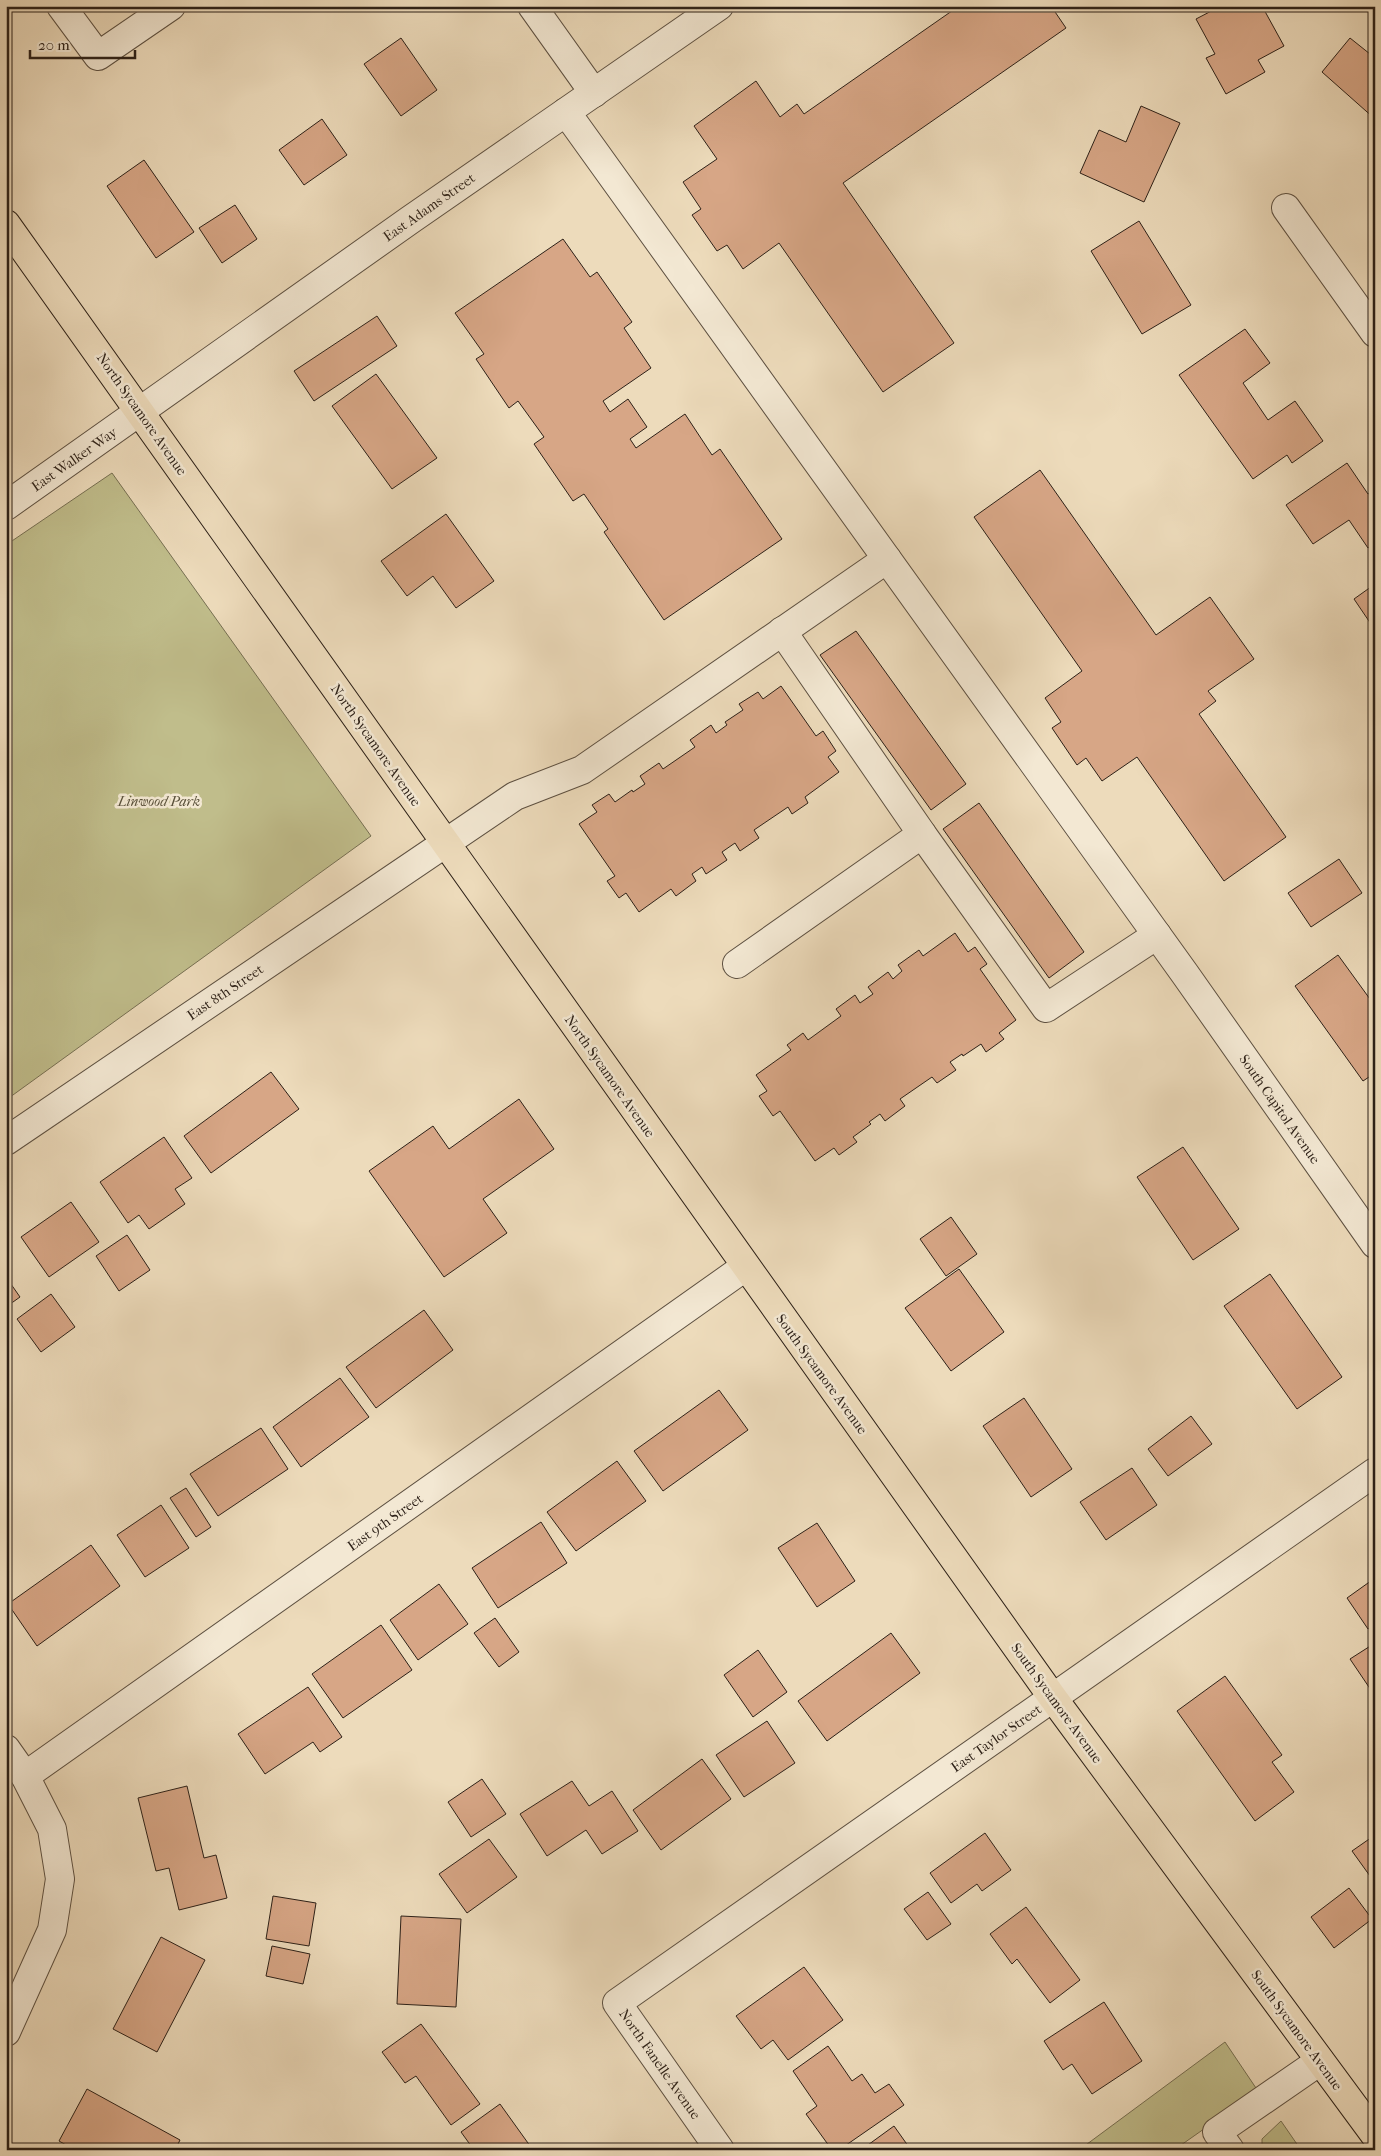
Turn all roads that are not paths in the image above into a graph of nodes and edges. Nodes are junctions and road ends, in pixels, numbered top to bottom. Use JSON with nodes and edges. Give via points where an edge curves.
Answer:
{"nodes":[{"id":1,"x":61,"y":6,"type":"edge"},
{"id":2,"x":171,"y":6,"type":"edge"},
{"id":3,"x":532,"y":6,"type":"edge"},
{"id":4,"x":719,"y":6,"type":"edge"},
{"id":5,"x":594,"y":93,"type":"junction"},
{"id":6,"x":566,"y":112,"type":"junction"},
{"id":7,"x":1286,"y":208,"type":"dead end"},
{"id":8,"x":6,"y":224,"type":"edge"},
{"id":9,"x":1375,"y":333,"type":"edge"},
{"id":10,"x":141,"y":412,"type":"junction"},
{"id":11,"x":6,"y":506,"type":"edge"},
{"id":12,"x":887,"y":559,"type":"junction"},
{"id":13,"x":782,"y":631,"type":"junction"},
{"id":14,"x":922,"y":834,"type":"junction"},
{"id":15,"x":444,"y":842,"type":"junction"},
{"id":16,"x":1157,"y":935,"type":"junction"},
{"id":17,"x":737,"y":964,"type":"dead end"},
{"id":18,"x":6,"y":1141,"type":"edge"},
{"id":19,"x":1375,"y":1244,"type":"edge"},
{"id":20,"x":746,"y":1267,"type":"junction"},
{"id":21,"x":1375,"y":1472,"type":"edge"},
{"id":22,"x":1053,"y":1698,"type":"junction"},
{"id":23,"x":6,"y":1749,"type":"edge"},
{"id":24,"x":25,"y":1776,"type":"junction"},
{"id":25,"x":618,"y":2003,"type":"joint"},
{"id":26,"x":6,"y":2032,"type":"edge"},
{"id":27,"x":1320,"y":2060,"type":"junction"},
{"id":28,"x":1375,"y":2135,"type":"edge"},
{"id":29,"x":720,"y":2150,"type":"edge"},
{"id":30,"x":1230,"y":2150,"type":"edge"}],
"edges":[{"from":1,"to":2,"type":"street","via":[[98,56]]},
{"from":3,"to":5,"type":"street"},
{"from":4,"to":5,"type":"street","name":"East Adams Street"},
{"from":5,"to":6,"type":"street","name":"East Adams Street"},
{"from":6,"to":10,"type":"street","name":"East Adams Street"},
{"from":6,"to":12,"type":"street","name":"South Capitol Avenue"},
{"from":7,"to":9,"type":"street"},
{"from":8,"to":10,"type":"main road","name":"North Sycamore Avenue"},
{"from":10,"to":11,"type":"street","name":"East Walker Way"},
{"from":10,"to":15,"type":"main road","name":"North Sycamore Avenue"},
{"from":12,"to":13,"type":"street","name":"East 8th Street"},
{"from":12,"to":16,"type":"street","name":"South Capitol Avenue"},
{"from":13,"to":14,"type":"street"},
{"from":13,"to":15,"type":"street","name":"East 8th Street","via":[[582,770],[515,796]]},
{"from":14,"to":16,"type":"street","via":[[1046,1008]]},
{"from":14,"to":17,"type":"street"},
{"from":15,"to":18,"type":"street","name":"East 8th Street"},
{"from":15,"to":20,"type":"main road","name":"North Sycamore Avenue"},
{"from":16,"to":19,"type":"street","name":"South Capitol Avenue"},
{"from":20,"to":22,"type":"main road","name":"South Sycamore Avenue"},
{"from":20,"to":24,"type":"street","name":"East 9th Street"},
{"from":21,"to":22,"type":"street","name":"East Taylor Street"},
{"from":22,"to":25,"type":"street","name":"East Taylor Street"},
{"from":22,"to":27,"type":"main road","name":"South Sycamore Avenue"},
{"from":23,"to":24,"type":"street"},
{"from":24,"to":26,"type":"street","via":[[52,1829],[60,1879],[52,1930]]},
{"from":25,"to":29,"type":"street","name":"North Fanelle Avenue"},
{"from":27,"to":28,"type":"main road","name":"South Sycamore Avenue"},
{"from":27,"to":30,"type":"street","via":[[1217,2132]]}]}
